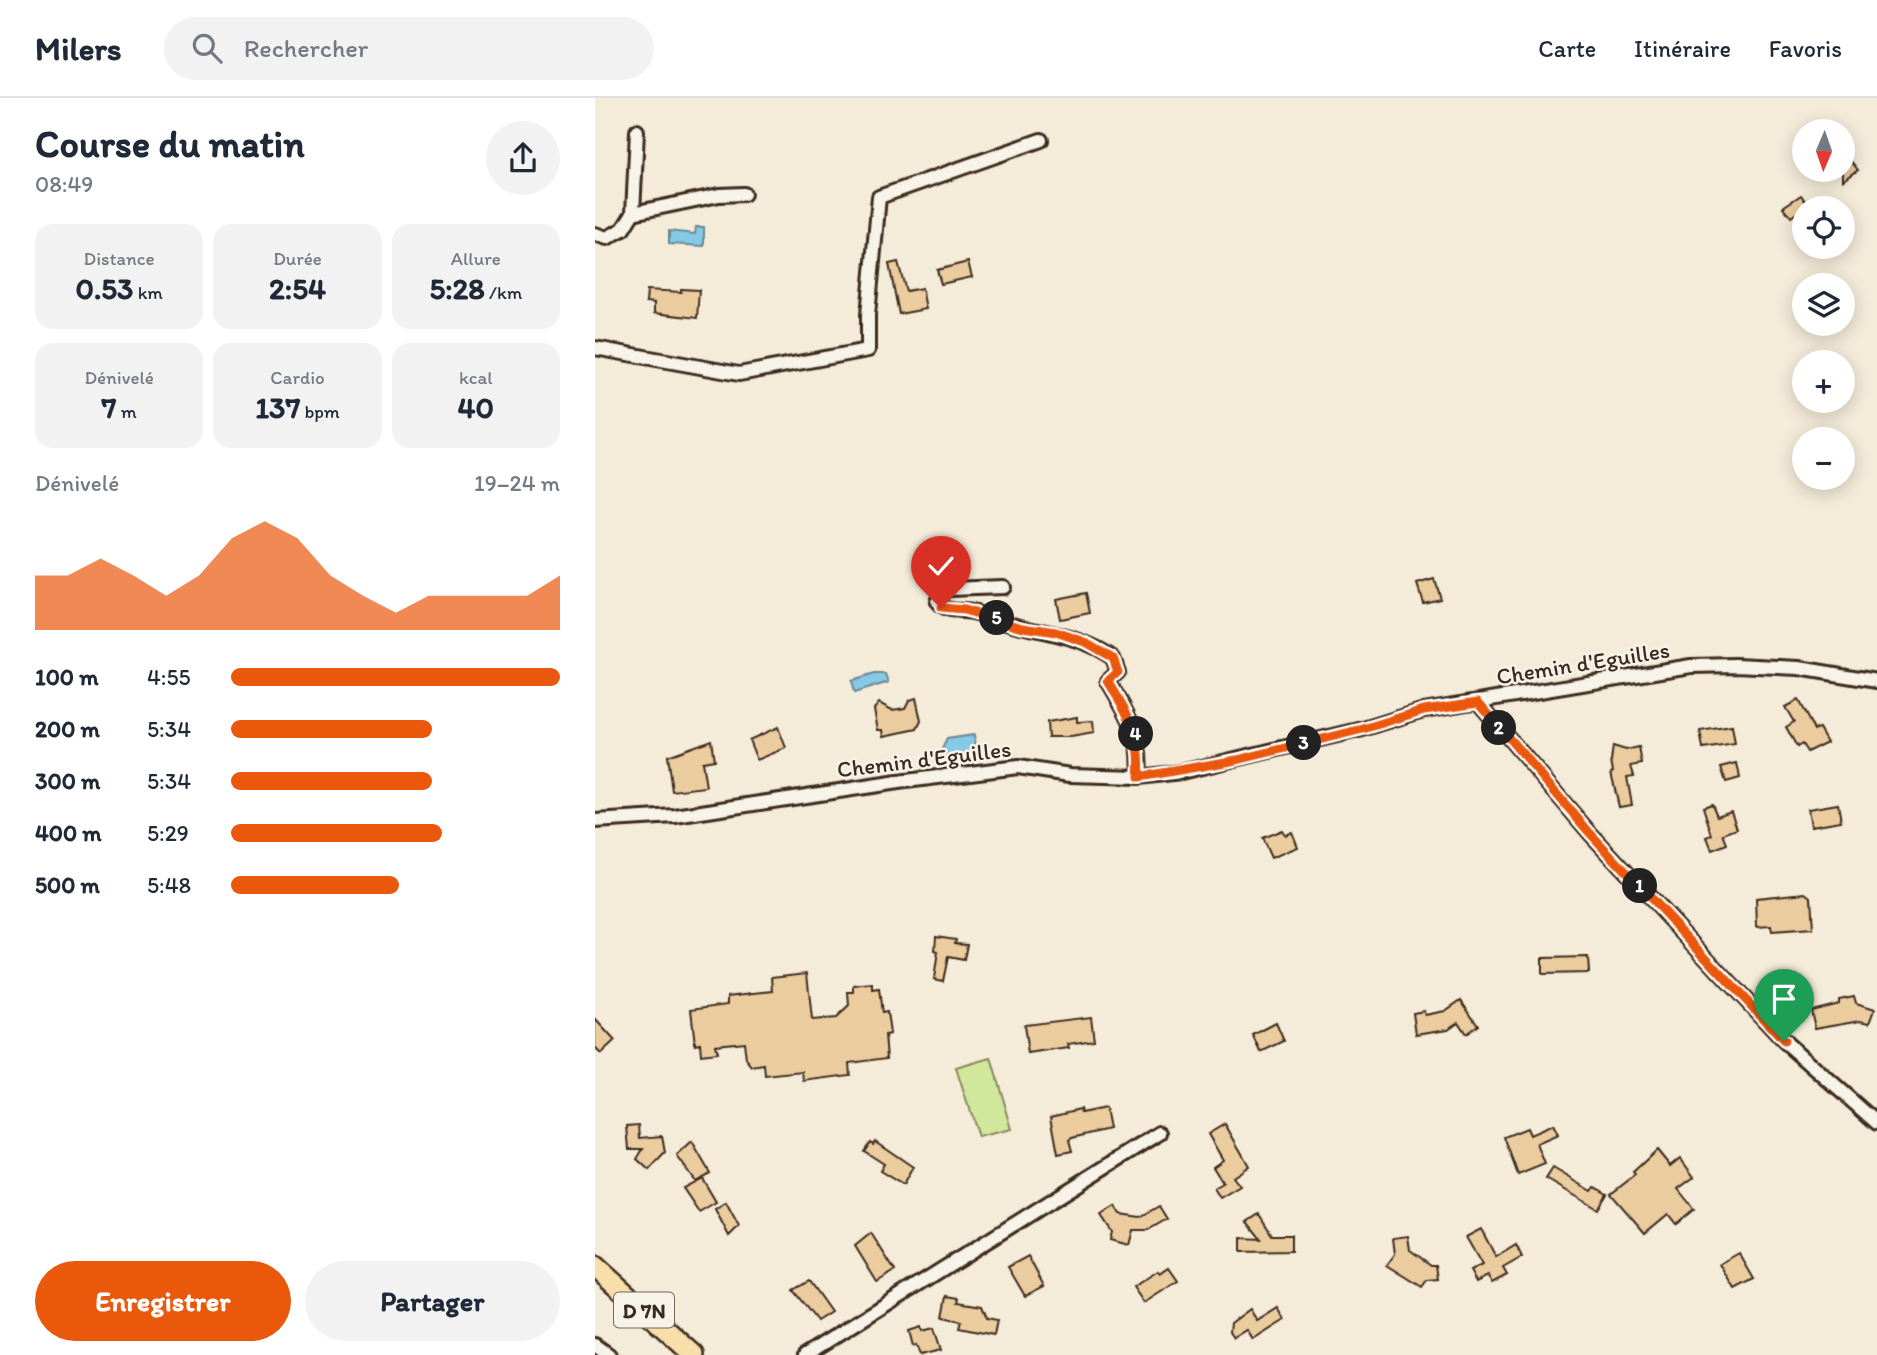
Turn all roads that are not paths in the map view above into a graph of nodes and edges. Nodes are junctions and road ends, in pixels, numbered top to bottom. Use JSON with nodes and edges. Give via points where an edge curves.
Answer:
{"nodes":[{"id":1,"x":637,"y":131,"type":"dead end"},
{"id":2,"x":1041,"y":140,"type":"dead end"},
{"id":3,"x":744,"y":194,"type":"dead end"},
{"id":4,"x":633,"y":213,"type":"junction"},
{"id":5,"x":595,"y":234,"type":"edge"},
{"id":6,"x":595,"y":348,"type":"edge"},
{"id":7,"x":1003,"y":587,"type":"dead end"},
{"id":8,"x":1877,"y":681,"type":"edge"},
{"id":9,"x":1478,"y":702,"type":"junction"},
{"id":10,"x":1139,"y":777,"type":"junction"},
{"id":11,"x":595,"y":821,"type":"edge"},
{"id":12,"x":1877,"y":1123,"type":"edge"},
{"id":13,"x":1160,"y":1133,"type":"dead end"},
{"id":14,"x":595,"y":1266,"type":"edge"},
{"id":15,"x":595,"y":1345,"type":"edge"},
{"id":16,"x":609,"y":1355,"type":"edge"},
{"id":17,"x":694,"y":1355,"type":"edge"},
{"id":18,"x":805,"y":1355,"type":"edge"}],
"edges":[{"from":1,"to":4,"type":"street"},
{"from":2,"to":6,"type":"street","via":[[879,197],[868,350],[739,374]]},
{"from":3,"to":4,"type":"street"},
{"from":4,"to":5,"type":"street","via":[[623,229],[607,238]]},
{"from":7,"to":10,"type":"street","via":[[949,589],[942,591],[937,602],[949,611],[964,610],[1056,632],[1113,658],[1118,672],[1108,681],[1134,722]]},
{"from":8,"to":9,"type":"street","name":"Chemin d'Eguilles","via":[[1799,668],[1691,666]]},
{"from":9,"to":10,"type":"street","name":"Chemin d'Eguilles","via":[[1424,710],[1237,760]]},
{"from":9,"to":12,"type":"street","via":[[1589,832],[1784,1041]]},
{"from":10,"to":11,"type":"street","name":"Chemin d'Eguilles","via":[[1070,775],[1018,767],[675,816]]},
{"from":13,"to":18,"type":"street"},
{"from":14,"to":17,"type":"main road","number":"D 7N"},
{"from":15,"to":16,"type":"street"}]}
